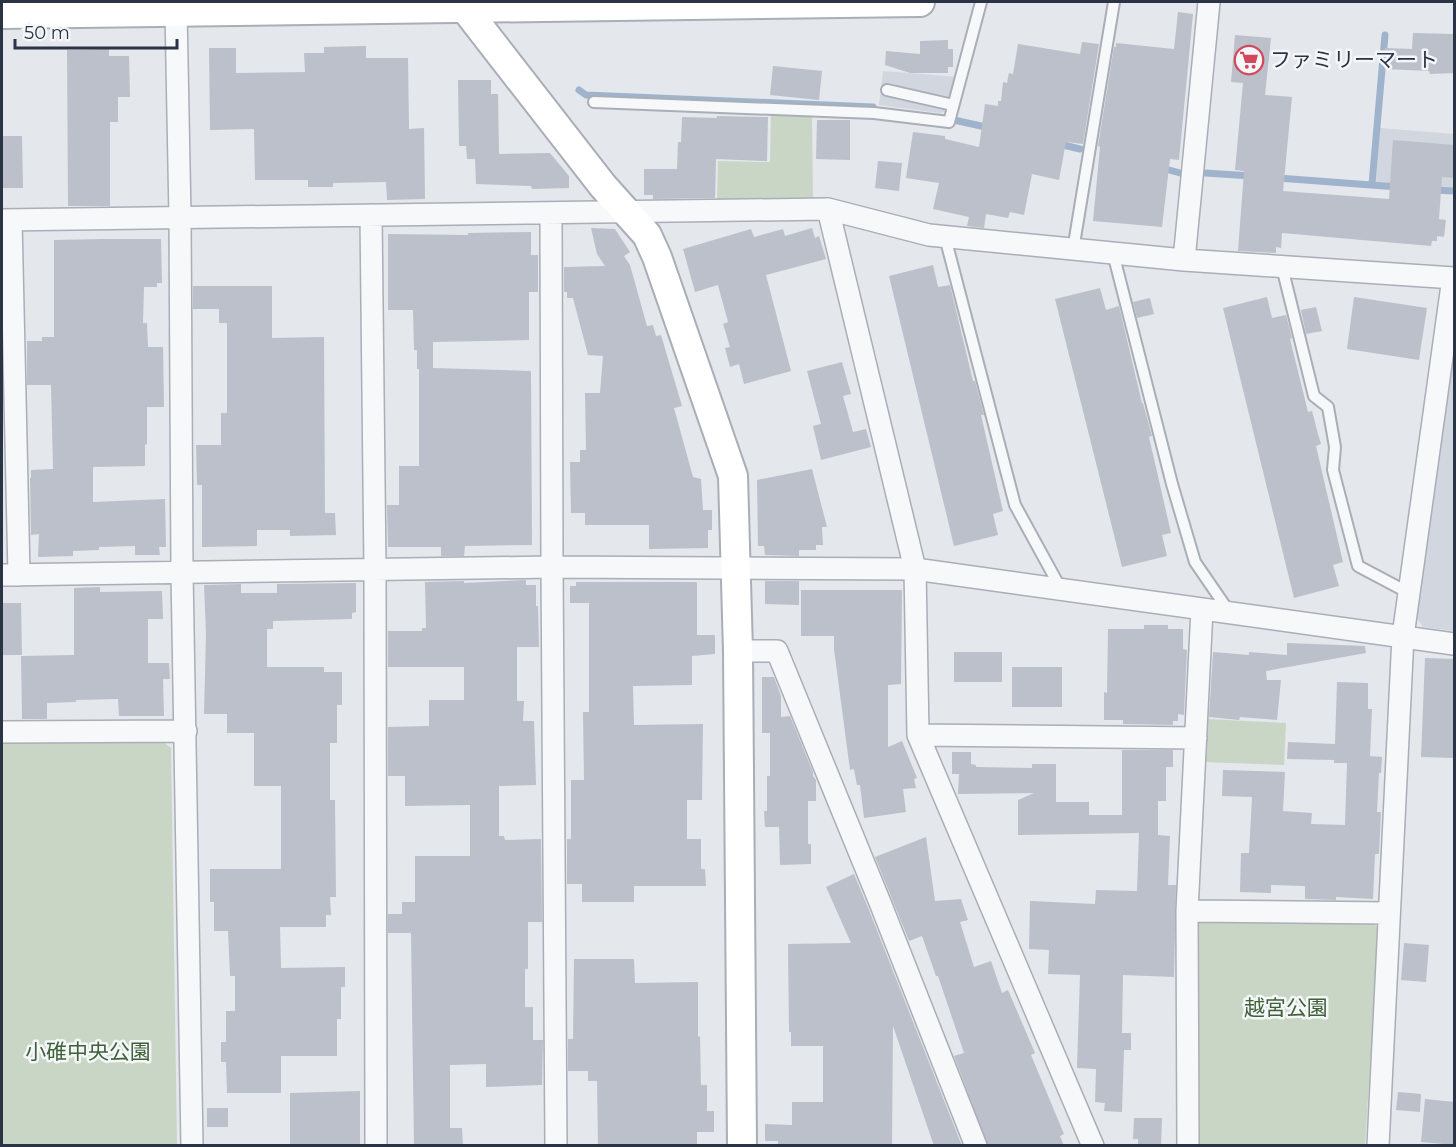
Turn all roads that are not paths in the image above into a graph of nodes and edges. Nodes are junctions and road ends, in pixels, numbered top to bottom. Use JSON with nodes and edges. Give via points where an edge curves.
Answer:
{"nodes":[{"id":1,"x":920,"y":2,"type":"edge"},
{"id":2,"x":981,"y":2,"type":"edge"},
{"id":3,"x":1114,"y":2,"type":"edge"},
{"id":4,"x":1209,"y":2,"type":"edge"},
{"id":5,"x":463,"y":4,"type":"edge"},
{"id":6,"x":176,"y":11,"type":"junction"},
{"id":7,"x":2,"y":14,"type":"edge"},
{"id":8,"x":887,"y":90,"type":"dead end"},
{"id":9,"x":594,"y":102,"type":"dead end"},
{"id":10,"x":953,"y":105,"type":"junction"},
{"id":11,"x":828,"y":209,"type":"junction"},
{"id":12,"x":627,"y":212,"type":"junction"},
{"id":13,"x":551,"y":213,"type":"junction"},
{"id":14,"x":371,"y":215,"type":"junction"},
{"id":15,"x":180,"y":217,"type":"junction"},
{"id":16,"x":6,"y":220,"type":"edge"},
{"id":17,"x":945,"y":237,"type":"junction"},
{"id":18,"x":1073,"y":250,"type":"junction"},
{"id":19,"x":1113,"y":253,"type":"junction"},
{"id":20,"x":1184,"y":260,"type":"junction"},
{"id":21,"x":1282,"y":267,"type":"junction"},
{"id":22,"x":1454,"y":278,"type":"edge"},
{"id":23,"x":552,"y":567,"type":"junction"},
{"id":24,"x":736,"y":568,"type":"junction"},
{"id":25,"x":915,"y":568,"type":"junction"},
{"id":26,"x":375,"y":570,"type":"junction"},
{"id":27,"x":182,"y":572,"type":"junction"},
{"id":28,"x":10,"y":575,"type":"edge"},
{"id":29,"x":1061,"y":589,"type":"junction"},
{"id":30,"x":1409,"y":593,"type":"junction"},
{"id":31,"x":1202,"y":609,"type":"junction"},
{"id":32,"x":1230,"y":613,"type":"junction"},
{"id":33,"x":1403,"y":636,"type":"junction"},
{"id":34,"x":1455,"y":644,"type":"edge"},
{"id":35,"x":738,"y":651,"type":"junction"},
{"id":36,"x":186,"y":731,"type":"junction"},
{"id":37,"x":2,"y":732,"type":"edge"},
{"id":38,"x":918,"y":735,"type":"junction"},
{"id":39,"x":1196,"y":738,"type":"junction"},
{"id":40,"x":1187,"y":911,"type":"junction"},
{"id":41,"x":1389,"y":914,"type":"junction"},
{"id":42,"x":192,"y":1146,"type":"edge"},
{"id":43,"x":376,"y":1146,"type":"edge"},
{"id":44,"x":556,"y":1146,"type":"edge"},
{"id":45,"x":742,"y":1146,"type":"edge"},
{"id":46,"x":976,"y":1146,"type":"edge"},
{"id":47,"x":1093,"y":1146,"type":"edge"},
{"id":48,"x":1188,"y":1146,"type":"edge"},
{"id":49,"x":1378,"y":1146,"type":"edge"}],
"edges":[{"from":1,"to":5,"type":"street"},
{"from":2,"to":10,"type":"lane"},
{"from":3,"to":18,"type":"lane"},
{"from":4,"to":20,"type":"street"},
{"from":5,"to":6,"type":"street"},
{"from":5,"to":12,"type":"street"},
{"from":6,"to":7,"type":"street"},
{"from":6,"to":15,"type":"street"},
{"from":8,"to":10,"type":"lane"},
{"from":9,"to":10,"type":"lane","via":[[874,113],[949,123]]},
{"from":11,"to":12,"type":"street"},
{"from":11,"to":17,"type":"street"},
{"from":11,"to":25,"type":"street"},
{"from":12,"to":13,"type":"street"},
{"from":12,"to":24,"type":"street","via":[[647,235],[657,257],[733,476]]},
{"from":13,"to":14,"type":"street"},
{"from":13,"to":23,"type":"street"},
{"from":14,"to":15,"type":"street"},
{"from":14,"to":26,"type":"street"},
{"from":15,"to":16,"type":"street"},
{"from":15,"to":27,"type":"street"},
{"from":16,"to":28,"type":"street"},
{"from":17,"to":18,"type":"street"},
{"from":17,"to":29,"type":"lane","via":[[1015,505]]},
{"from":18,"to":19,"type":"street"},
{"from":19,"to":20,"type":"street"},
{"from":19,"to":32,"type":"lane","via":[[1195,562]]},
{"from":20,"to":21,"type":"street"},
{"from":21,"to":22,"type":"street"},
{"from":21,"to":30,"type":"lane","via":[[1314,396],[1328,407],[1335,447],[1333,471],[1358,566]]},
{"from":22,"to":30,"type":"street"},
{"from":23,"to":24,"type":"street"},
{"from":23,"to":26,"type":"street"},
{"from":23,"to":44,"type":"street"},
{"from":24,"to":25,"type":"street"},
{"from":24,"to":35,"type":"street"},
{"from":25,"to":29,"type":"street"},
{"from":25,"to":38,"type":"street"},
{"from":26,"to":27,"type":"street"},
{"from":26,"to":43,"type":"street"},
{"from":27,"to":28,"type":"street"},
{"from":27,"to":36,"type":"street"},
{"from":29,"to":31,"type":"street"},
{"from":30,"to":33,"type":"street"},
{"from":31,"to":32,"type":"street"},
{"from":31,"to":39,"type":"street"},
{"from":32,"to":33,"type":"street"},
{"from":33,"to":34,"type":"street"},
{"from":33,"to":41,"type":"street"},
{"from":35,"to":45,"type":"street"},
{"from":35,"to":46,"type":"street","via":[[777,651]]},
{"from":36,"to":37,"type":"street"},
{"from":36,"to":42,"type":"street"},
{"from":38,"to":39,"type":"street"},
{"from":38,"to":47,"type":"street"},
{"from":39,"to":40,"type":"street"},
{"from":40,"to":41,"type":"street"},
{"from":40,"to":48,"type":"street"},
{"from":41,"to":49,"type":"street"}]}
